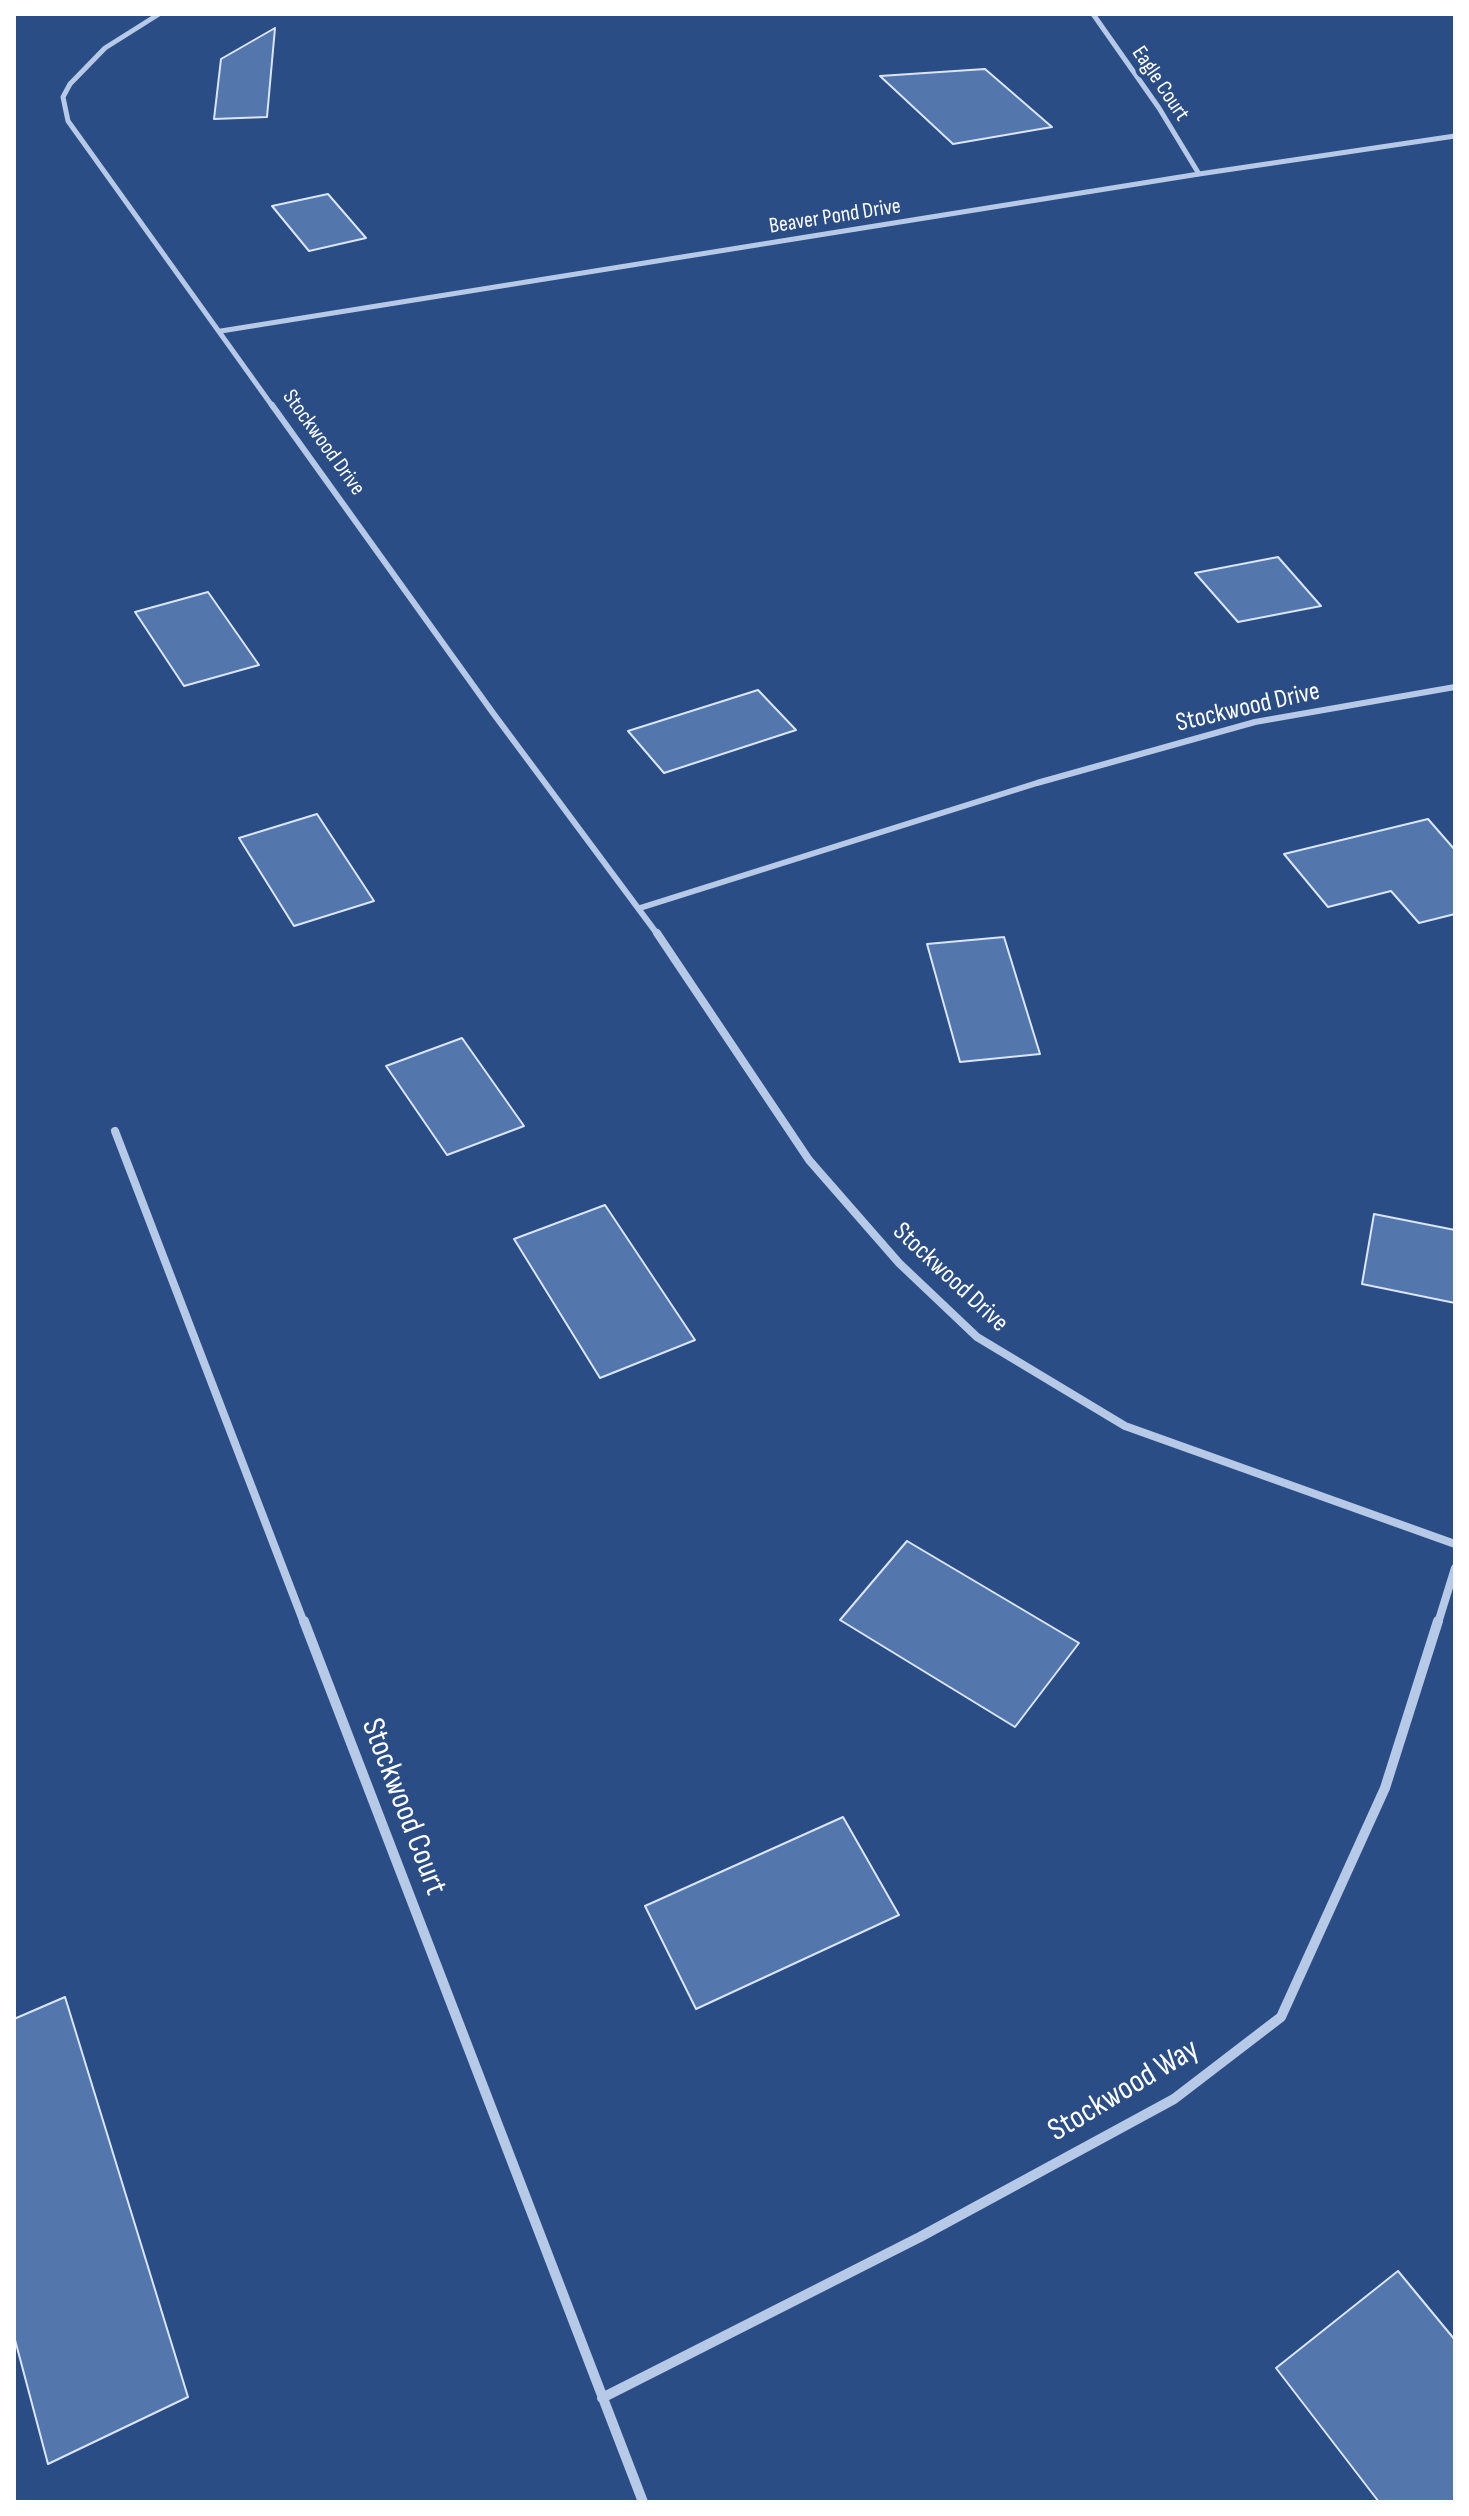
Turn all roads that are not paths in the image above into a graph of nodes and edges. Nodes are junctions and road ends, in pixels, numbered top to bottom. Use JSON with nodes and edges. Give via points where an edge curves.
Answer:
{"nodes":[{"id":1,"x":159,"y":14,"type":"edge"},
{"id":2,"x":1093,"y":14,"type":"edge"},
{"id":3,"x":1455,"y":136,"type":"edge"},
{"id":4,"x":1199,"y":174,"type":"junction"},
{"id":5,"x":221,"y":331,"type":"junction"},
{"id":6,"x":1455,"y":687,"type":"edge"},
{"id":7,"x":640,"y":908,"type":"junction"},
{"id":8,"x":115,"y":1131,"type":"dead end"},
{"id":9,"x":1455,"y":1544,"type":"edge"},
{"id":10,"x":1455,"y":1568,"type":"edge"},
{"id":11,"x":602,"y":2398,"type":"junction"},
{"id":12,"x":643,"y":2502,"type":"edge"}],
"edges":[{"from":1,"to":5,"type":"street","name":"Stockwood Drive","via":[[105,48],[63,97],[68,121]]},
{"from":2,"to":4,"type":"street","name":"Eagle Court"},
{"from":3,"to":4,"type":"street","name":"Beaver Pond Drive"},
{"from":4,"to":5,"type":"street","name":"Beaver Pond Drive"},
{"from":5,"to":7,"type":"street","name":"Stockwood Drive","via":[[493,713]]},
{"from":6,"to":7,"type":"street","name":"Stockwood Drive","via":[[1255,722],[1037,783]]},
{"from":7,"to":9,"type":"street","name":"Stockwood Drive","via":[[809,1160],[899,1263],[977,1337],[1125,1426]]},
{"from":8,"to":11,"type":"street","name":"Stockwood Court"},
{"from":10,"to":11,"type":"street","name":"Stockwood Way","via":[[1385,1788],[1281,2017],[1174,2099],[920,2237]]},
{"from":11,"to":12,"type":"street","name":"Stockwood Court"}]}
